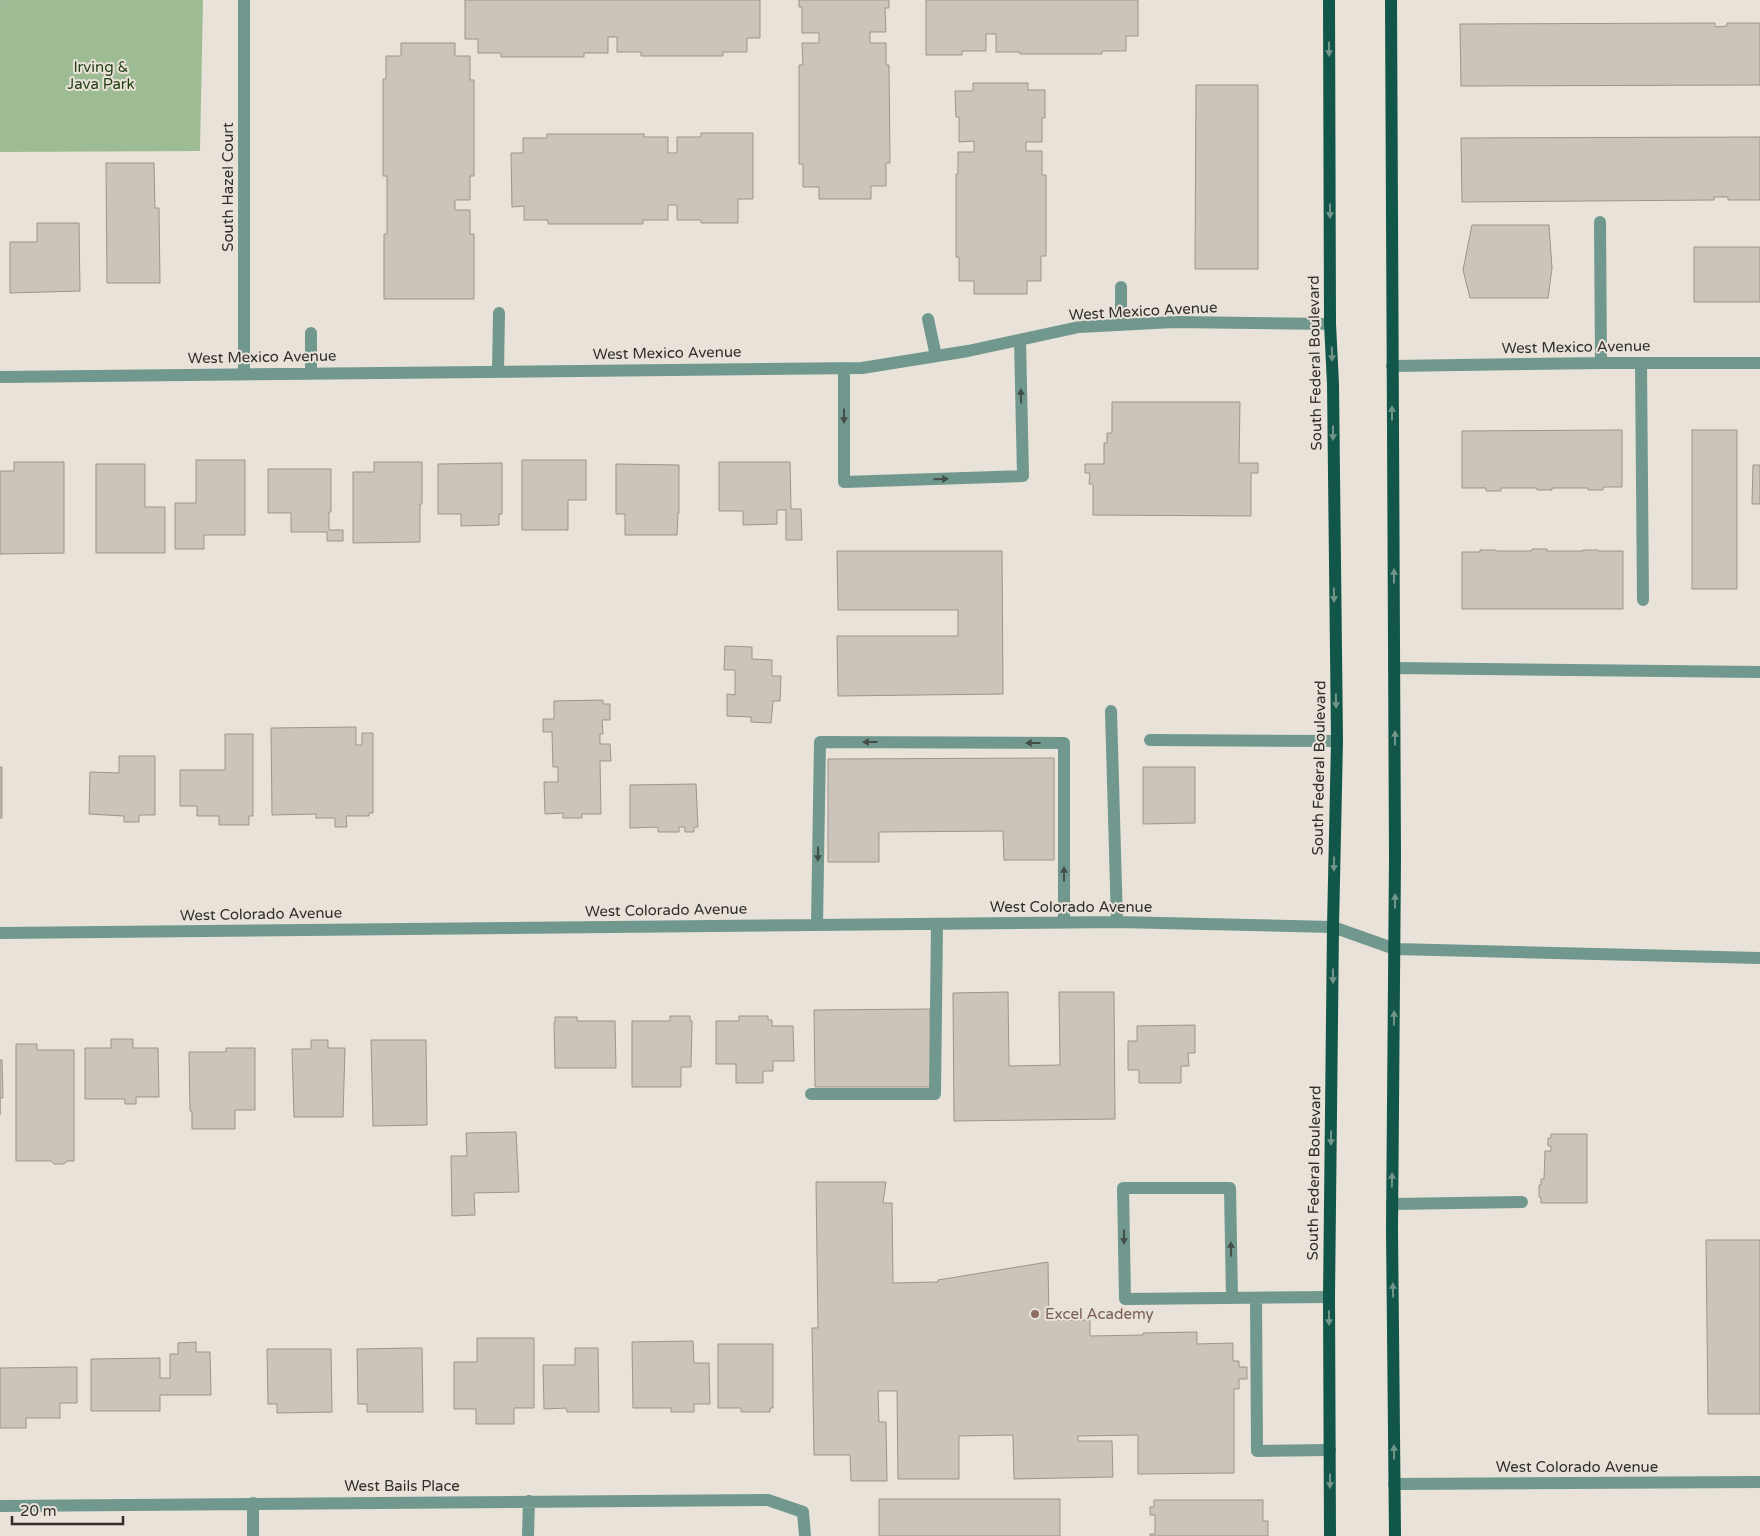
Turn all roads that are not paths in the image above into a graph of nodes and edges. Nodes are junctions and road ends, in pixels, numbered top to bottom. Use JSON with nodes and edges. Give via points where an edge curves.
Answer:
{"nodes":[{"id":1,"x":244,"y":0,"type":"edge"},
{"id":2,"x":1329,"y":0,"type":"edge"},
{"id":3,"x":1391,"y":0,"type":"edge"},
{"id":4,"x":1600,"y":222,"type":"dead end"},
{"id":5,"x":1121,"y":287,"type":"dead end"},
{"id":6,"x":498,"y":313,"type":"dead end"},
{"id":7,"x":928,"y":319,"type":"dead end"},
{"id":8,"x":1330,"y":324,"type":"junction"},
{"id":9,"x":1121,"y":325,"type":"junction"},
{"id":10,"x":311,"y":333,"type":"dead end"},
{"id":11,"x":1020,"y":340,"type":"junction"},
{"id":12,"x":936,"y":356,"type":"junction"},
{"id":13,"x":1601,"y":363,"type":"junction"},
{"id":14,"x":1641,"y":363,"type":"junction"},
{"id":15,"x":1760,"y":363,"type":"edge"},
{"id":16,"x":1392,"y":366,"type":"junction"},
{"id":17,"x":844,"y":368,"type":"junction"},
{"id":18,"x":498,"y":371,"type":"junction"},
{"id":19,"x":311,"y":373,"type":"junction"},
{"id":20,"x":244,"y":374,"type":"junction"},
{"id":21,"x":0,"y":377,"type":"edge"},
{"id":22,"x":1643,"y":600,"type":"dead end"},
{"id":23,"x":1394,"y":668,"type":"junction"},
{"id":24,"x":1760,"y":672,"type":"edge"},
{"id":25,"x":1111,"y":711,"type":"dead end"},
{"id":26,"x":1150,"y":740,"type":"dead end"},
{"id":27,"x":1336,"y":741,"type":"junction"},
{"id":28,"x":1117,"y":922,"type":"junction"},
{"id":29,"x":1064,"y":923,"type":"junction"},
{"id":30,"x":937,"y":924,"type":"junction"},
{"id":31,"x":817,"y":925,"type":"junction"},
{"id":32,"x":1333,"y":927,"type":"junction"},
{"id":33,"x":0,"y":933,"type":"edge"},
{"id":34,"x":1395,"y":949,"type":"junction"},
{"id":35,"x":1760,"y":958,"type":"edge"},
{"id":36,"x":811,"y":1094,"type":"dead end"},
{"id":37,"x":1522,"y":1202,"type":"dead end"},
{"id":38,"x":1392,"y":1204,"type":"junction"},
{"id":39,"x":1329,"y":1297,"type":"junction"},
{"id":40,"x":1232,"y":1298,"type":"junction"},
{"id":41,"x":1256,"y":1298,"type":"junction"},
{"id":42,"x":1330,"y":1450,"type":"junction"},
{"id":43,"x":1760,"y":1482,"type":"edge"},
{"id":44,"x":1394,"y":1484,"type":"junction"},
{"id":45,"x":529,"y":1501,"type":"junction"},
{"id":46,"x":253,"y":1503,"type":"junction"},
{"id":47,"x":0,"y":1506,"type":"edge"},
{"id":48,"x":253,"y":1536,"type":"edge"},
{"id":49,"x":528,"y":1536,"type":"edge"},
{"id":50,"x":805,"y":1536,"type":"edge"},
{"id":51,"x":1330,"y":1536,"type":"edge"},
{"id":52,"x":1395,"y":1536,"type":"edge"}],
"edges":[{"from":1,"to":20,"type":"street","name":"South Hazel Court"},
{"from":2,"to":8,"type":"main road","name":"South Federal Boulevard","one_way":true},
{"from":3,"to":16,"type":"main road"},
{"from":4,"to":13,"type":"street"},
{"from":5,"to":9,"type":"street"},
{"from":6,"to":18,"type":"street"},
{"from":7,"to":12,"type":"street"},
{"from":8,"to":9,"type":"street","name":"West Mexico Avenue","via":[[1174,322]]},
{"from":8,"to":27,"type":"main road","name":"South Federal Boulevard","one_way":true},
{"from":9,"to":11,"type":"street","name":"West Mexico Avenue","via":[[1079,327]]},
{"from":10,"to":19,"type":"street"},
{"from":11,"to":12,"type":"street","name":"West Mexico Avenue"},
{"from":17,"to":11,"type":"street","one_way":true,"via":[[844,482],[1023,476]]},
{"from":12,"to":17,"type":"street","name":"West Mexico Avenue"},
{"from":13,"to":14,"type":"street","name":"West Mexico Avenue"},
{"from":13,"to":16,"type":"street","name":"West Mexico Avenue"},
{"from":14,"to":15,"type":"street","name":"West Mexico Avenue"},
{"from":14,"to":22,"type":"street"},
{"from":23,"to":16,"type":"main road","one_way":true},
{"from":17,"to":18,"type":"street","name":"West Mexico Avenue"},
{"from":18,"to":19,"type":"street","name":"West Mexico Avenue"},
{"from":19,"to":20,"type":"street","name":"West Mexico Avenue"},
{"from":20,"to":21,"type":"street","name":"West Mexico Avenue"},
{"from":23,"to":24,"type":"street"},
{"from":34,"to":23,"type":"main road","one_way":true},
{"from":25,"to":28,"type":"street"},
{"from":26,"to":27,"type":"street"},
{"from":27,"to":32,"type":"main road","name":"South Federal Boulevard","one_way":true},
{"from":28,"to":29,"type":"street","name":"West Colorado Avenue"},
{"from":28,"to":32,"type":"street","name":"West Colorado Avenue"},
{"from":29,"to":30,"type":"street","name":"West Colorado Avenue"},
{"from":29,"to":31,"type":"street","one_way":true,"via":[[1064,743],[820,742]]},
{"from":30,"to":31,"type":"street","name":"West Colorado Avenue"},
{"from":30,"to":36,"type":"street","via":[[935,1094]]},
{"from":31,"to":33,"type":"street","name":"West Colorado Avenue"},
{"from":32,"to":34,"type":"street","name":"West Colorado Avenue"},
{"from":32,"to":39,"type":"main road","name":"South Federal Boulevard","one_way":true},
{"from":34,"to":35,"type":"street","name":"West Colorado Avenue"},
{"from":38,"to":34,"type":"main road","one_way":true},
{"from":37,"to":38,"type":"street"},
{"from":44,"to":38,"type":"main road","one_way":true},
{"from":39,"to":41,"type":"street"},
{"from":39,"to":42,"type":"main road","name":"South Federal Boulevard","one_way":true},
{"from":40,"to":40,"type":"street","one_way":true,"via":[[1230,1188],[1123,1188],[1125,1299]]},
{"from":40,"to":41,"type":"street"},
{"from":41,"to":42,"type":"street","via":[[1257,1451]]},
{"from":42,"to":51,"type":"main road","name":"South Federal Boulevard","one_way":true},
{"from":43,"to":44,"type":"street","name":"West Colorado Avenue"},
{"from":44,"to":52,"type":"main road"},
{"from":45,"to":46,"type":"street","name":"West Bails Place"},
{"from":45,"to":49,"type":"street"},
{"from":45,"to":50,"type":"street","name":"West Bails Place","via":[[768,1500],[803,1512]]},
{"from":46,"to":47,"type":"street","name":"West Bails Place"},
{"from":46,"to":48,"type":"street"}]}
